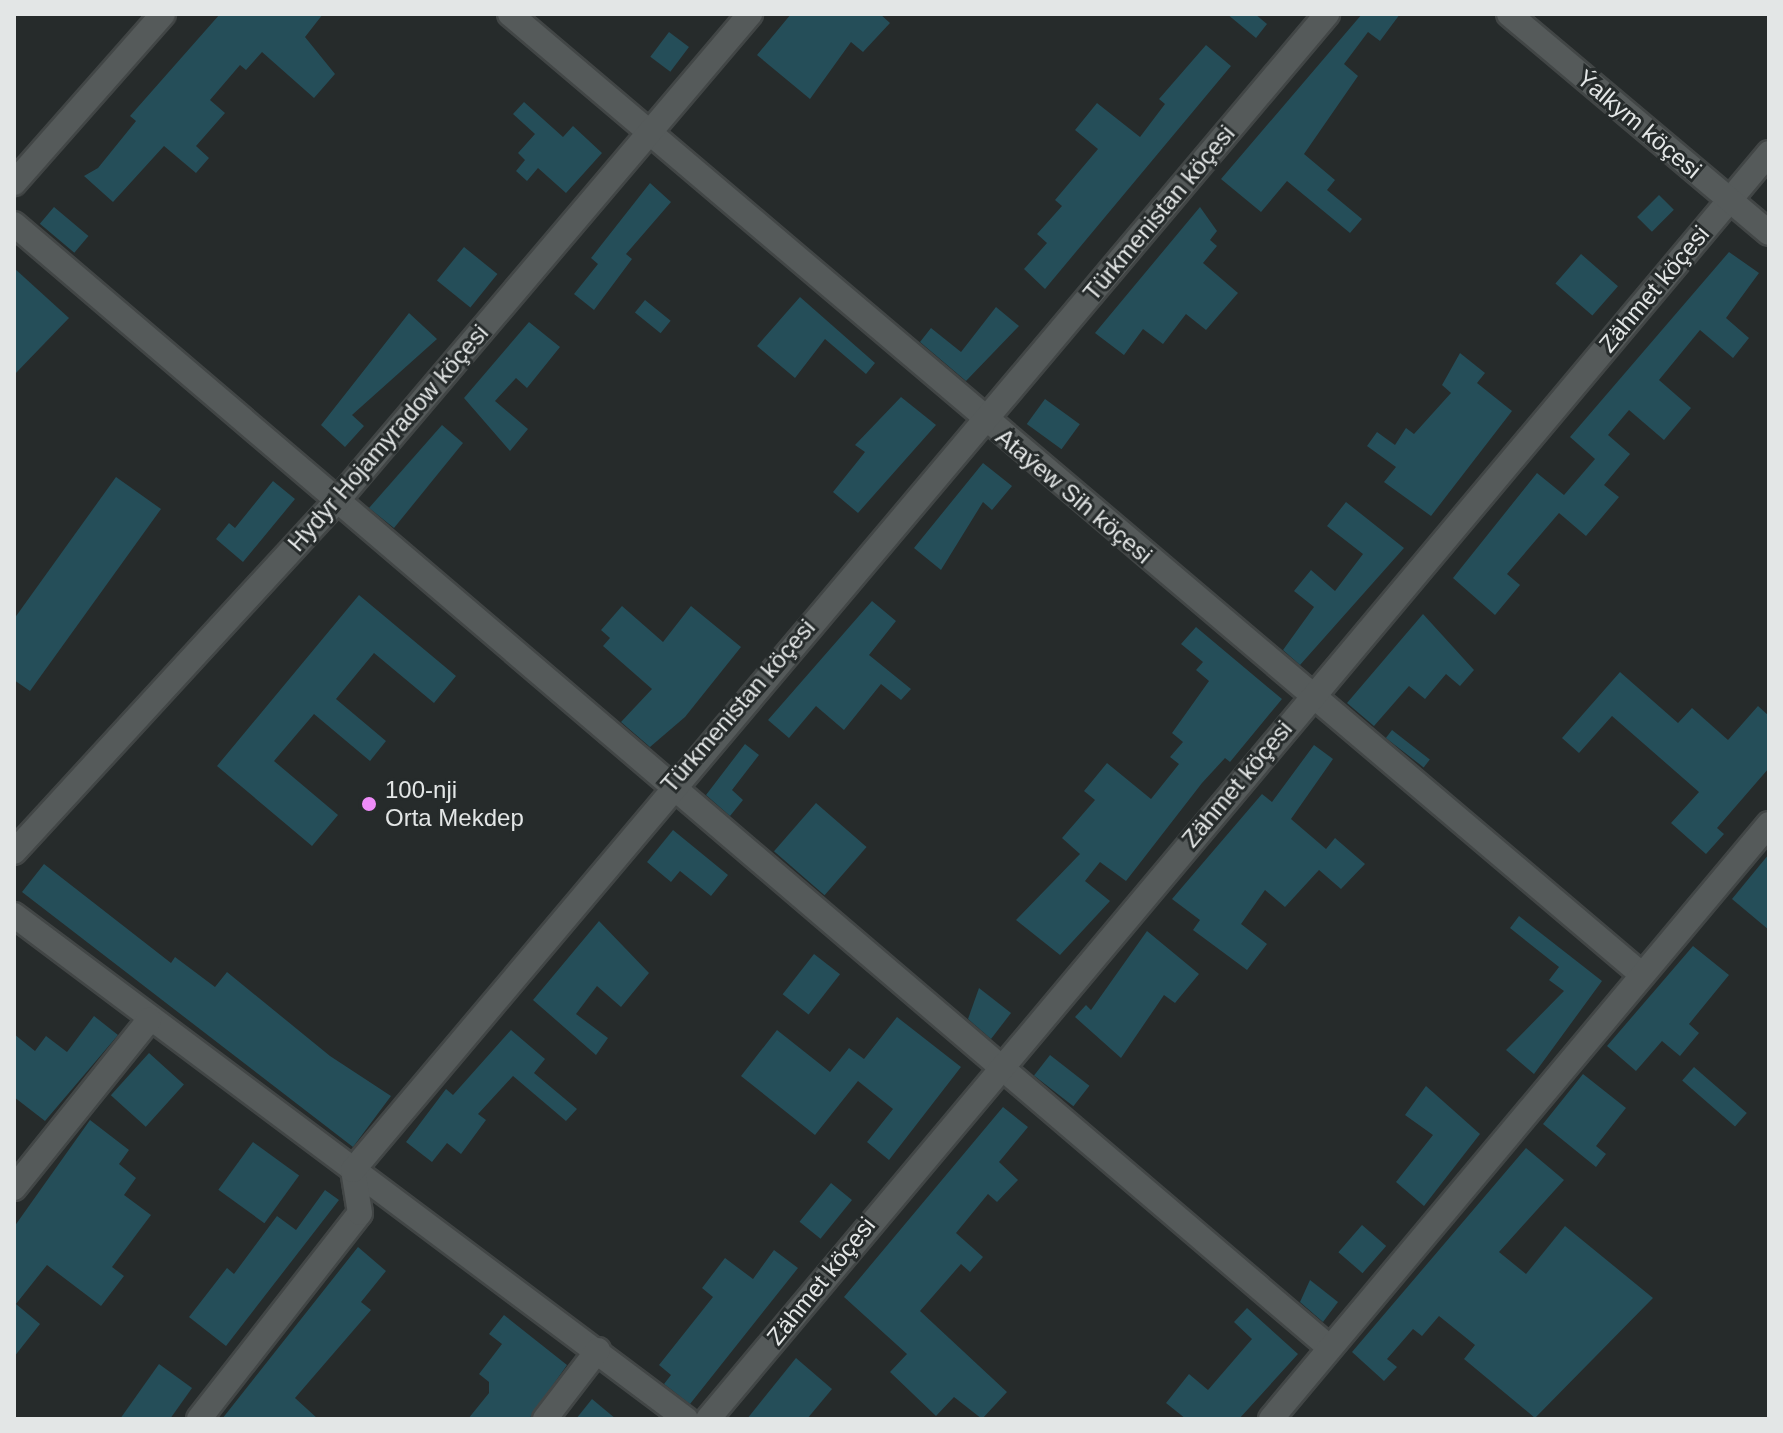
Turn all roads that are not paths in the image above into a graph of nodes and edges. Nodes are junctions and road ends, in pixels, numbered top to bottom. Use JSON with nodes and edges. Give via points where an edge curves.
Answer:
{"nodes":[{"id":1,"x":163,"y":14,"type":"edge"},
{"id":2,"x":510,"y":14,"type":"edge"},
{"id":3,"x":750,"y":14,"type":"edge"},
{"id":4,"x":1327,"y":14,"type":"edge"},
{"id":5,"x":1509,"y":14,"type":"edge"},
{"id":6,"x":1529,"y":14,"type":"edge"},
{"id":7,"x":649,"y":133,"type":"junction"},
{"id":8,"x":1769,"y":153,"type":"edge"},
{"id":9,"x":14,"y":183,"type":"edge"},
{"id":10,"x":1734,"y":195,"type":"junction"},
{"id":11,"x":1769,"y":216,"type":"edge"},
{"id":12,"x":14,"y":224,"type":"edge"},
{"id":13,"x":1769,"y":233,"type":"edge"},
{"id":14,"x":984,"y":419,"type":"junction"},
{"id":15,"x":337,"y":501,"type":"junction"},
{"id":16,"x":1310,"y":697,"type":"junction"},
{"id":17,"x":671,"y":785,"type":"junction"},
{"id":18,"x":1769,"y":824,"type":"edge"},
{"id":19,"x":14,"y":852,"type":"edge"},
{"id":20,"x":14,"y":915,"type":"edge"},
{"id":21,"x":1641,"y":974,"type":"junction"},
{"id":22,"x":149,"y":1020,"type":"junction"},
{"id":23,"x":1001,"y":1062,"type":"junction"},
{"id":24,"x":353,"y":1170,"type":"junction"},
{"id":25,"x":14,"y":1188,"type":"edge"},
{"id":26,"x":1329,"y":1347,"type":"junction"},
{"id":27,"x":598,"y":1350,"type":"junction"},
{"id":28,"x":199,"y":1419,"type":"edge"},
{"id":29,"x":545,"y":1419,"type":"edge"},
{"id":30,"x":686,"y":1419,"type":"edge"},
{"id":31,"x":708,"y":1419,"type":"edge"},
{"id":32,"x":1271,"y":1419,"type":"edge"}],
"edges":[{"from":1,"to":9,"type":"street"},
{"from":2,"to":7,"type":"street","name":"Ataýew Sih köçesi"},
{"from":3,"to":7,"type":"street","name":"Hydyr Hojamyradow köçesi"},
{"from":4,"to":14,"type":"street","name":"Türkmenistan köçesi"},
{"from":5,"to":10,"type":"street","name":"Ýalkym köçesi"},
{"from":6,"to":10,"type":"street","name":"Ýalkym köçesi"},
{"from":7,"to":14,"type":"street","name":"Ataýew Sih köçesi"},
{"from":7,"to":15,"type":"street","name":"Hydyr Hojamyradow köçesi"},
{"from":8,"to":10,"type":"street","name":"Zähmet köçesi"},
{"from":10,"to":11,"type":"street","name":"Ýalkym köçesi"},
{"from":10,"to":13,"type":"street","name":"Ýalkym köçesi"},
{"from":10,"to":16,"type":"street","name":"Zähmet köçesi"},
{"from":12,"to":15,"type":"street"},
{"from":14,"to":16,"type":"street","name":"Ataýew Sih köçesi"},
{"from":14,"to":17,"type":"street","name":"Türkmenistan köçesi"},
{"from":15,"to":17,"type":"street"},
{"from":15,"to":19,"type":"street","name":"Hydyr Hojamyradow köçesi"},
{"from":16,"to":21,"type":"street","name":"Ataýew Sih köçesi"},
{"from":16,"to":23,"type":"street","name":"Zähmet köçesi"},
{"from":17,"to":23,"type":"street"},
{"from":17,"to":24,"type":"street","name":"Türkmenistan köçesi"},
{"from":18,"to":21,"type":"street"},
{"from":20,"to":22,"type":"street"},
{"from":21,"to":26,"type":"street"},
{"from":22,"to":24,"type":"street"},
{"from":22,"to":25,"type":"street"},
{"from":23,"to":26,"type":"street"},
{"from":23,"to":31,"type":"street","name":"Zähmet köçesi"},
{"from":24,"to":27,"type":"street"},
{"from":24,"to":28,"type":"street","via":[[360,1213]]},
{"from":26,"to":32,"type":"street"},
{"from":27,"to":29,"type":"street"},
{"from":27,"to":30,"type":"street"}]}
